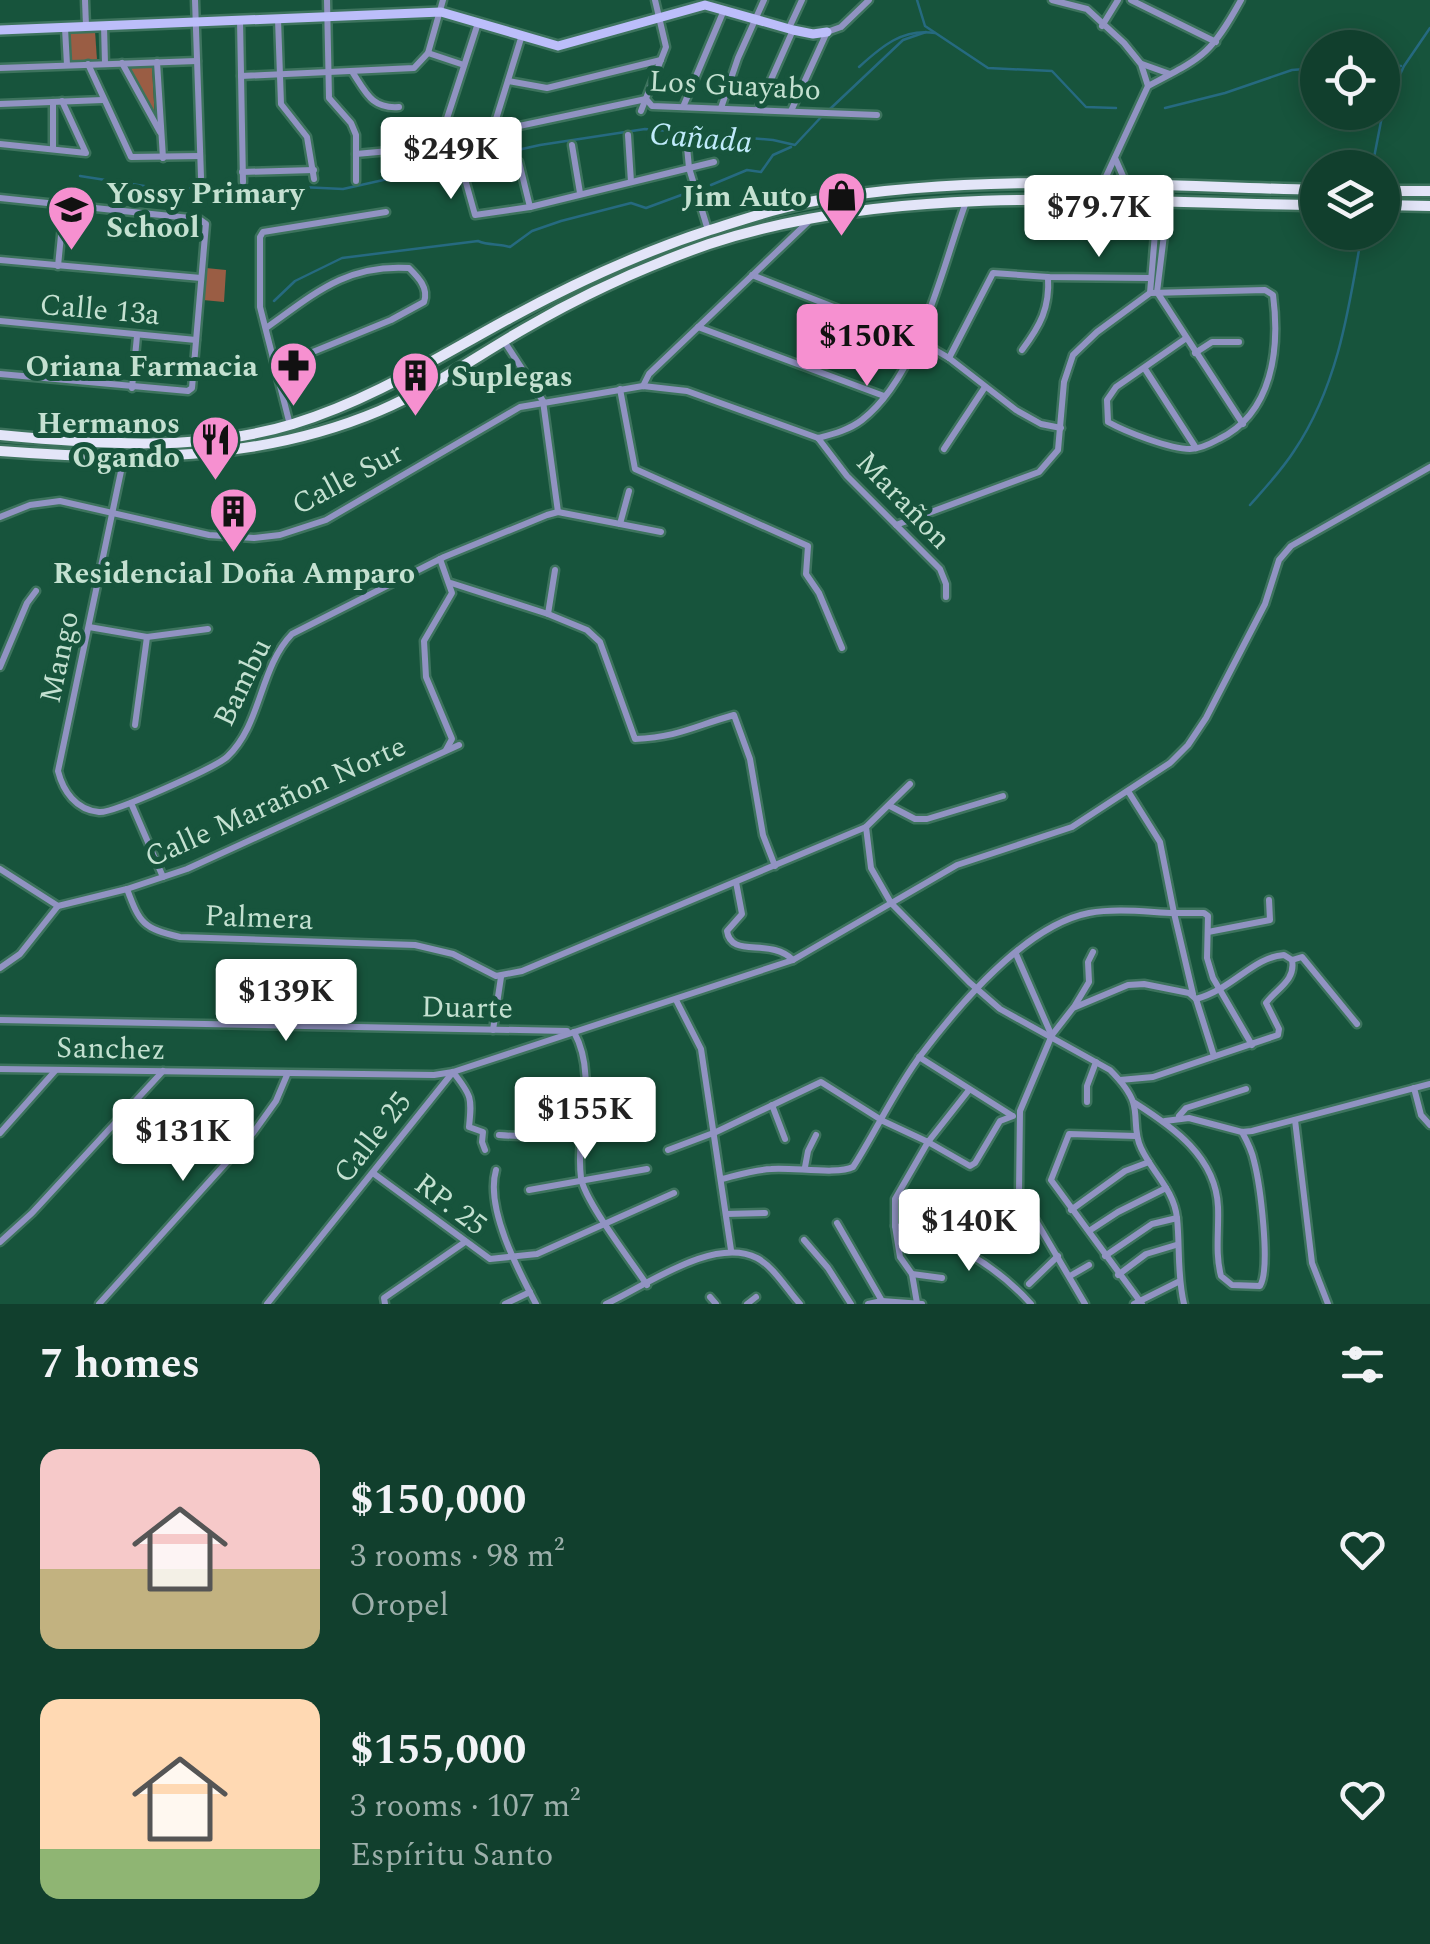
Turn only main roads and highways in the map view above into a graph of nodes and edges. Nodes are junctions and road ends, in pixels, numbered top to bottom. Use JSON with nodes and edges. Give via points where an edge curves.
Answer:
{"nodes":[{"id":1,"x":1300,"y":190,"type":"edge"},
{"id":2,"x":1400,"y":191,"type":"edge"},
{"id":3,"x":1430,"y":191,"type":"edge"},
{"id":4,"x":1300,"y":205,"type":"edge"},
{"id":5,"x":1400,"y":206,"type":"edge"},
{"id":6,"x":1430,"y":206,"type":"edge"},
{"id":7,"x":380,"y":391,"type":"junction"},
{"id":8,"x":388,"y":406,"type":"junction"},
{"id":9,"x":0,"y":435,"type":"edge"},
{"id":10,"x":0,"y":451,"type":"edge"}],
"edges":[{"from":1,"to":7,"type":"main road","via":[[969,186],[818,200],[708,231],[580,283]]},
{"from":2,"to":3,"type":"main road"},
{"from":4,"to":8,"type":"main road","via":[[966,201],[812,218],[710,244],[596,290]]},
{"from":5,"to":6,"type":"main road"},
{"from":7,"to":8,"type":"main road"},
{"from":7,"to":9,"type":"main road","via":[[290,425],[224,437],[122,442]]},
{"from":8,"to":10,"type":"main road","via":[[296,440],[233,451],[124,457]]}]}
